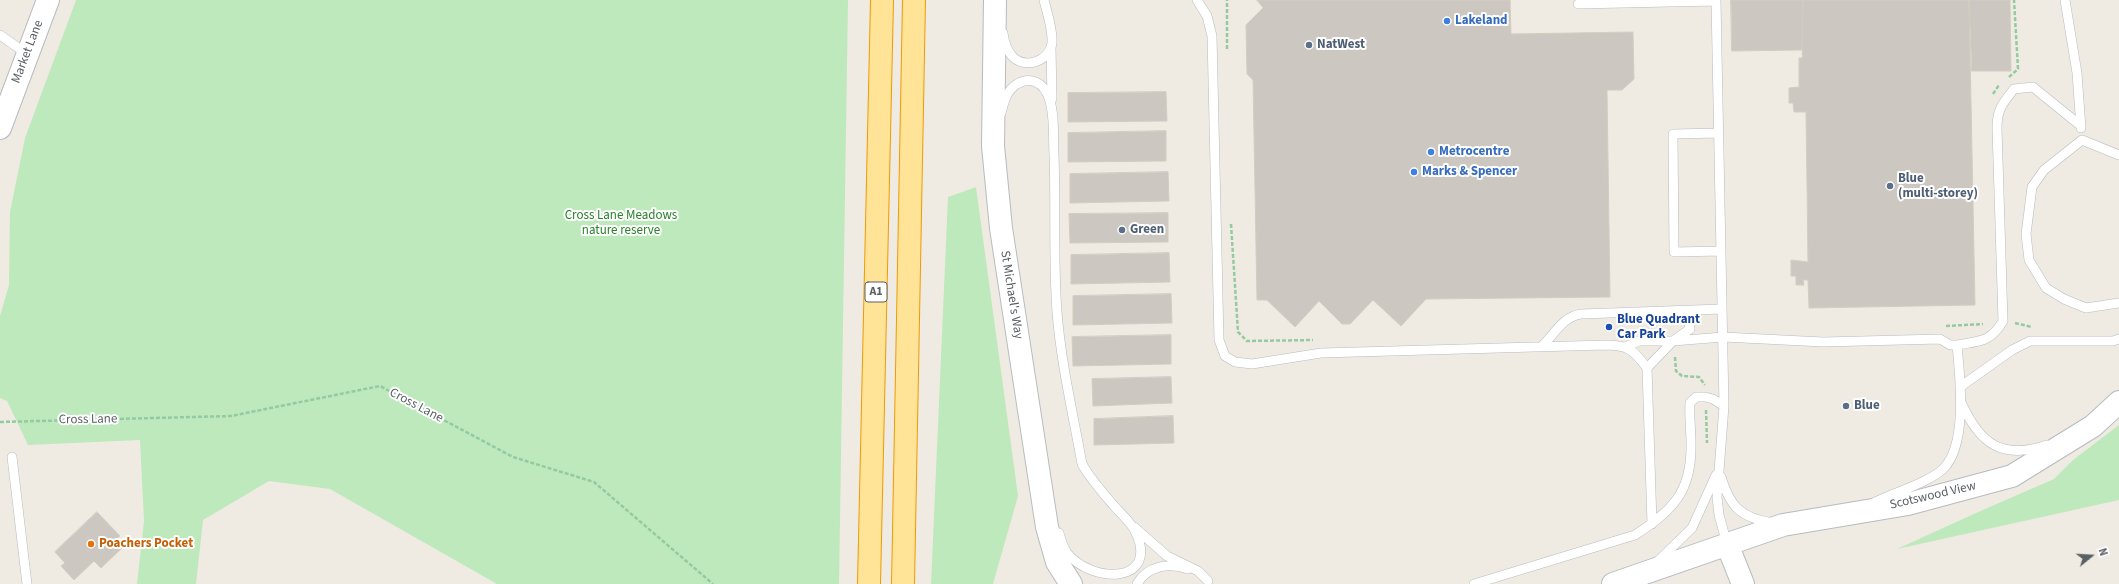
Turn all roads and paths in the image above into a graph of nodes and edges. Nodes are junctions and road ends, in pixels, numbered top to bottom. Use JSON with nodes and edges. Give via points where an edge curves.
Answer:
{"nodes":[{"id":1,"x":48,"y":0,"type":"edge"},
{"id":2,"x":882,"y":0,"type":"edge"},
{"id":3,"x":914,"y":0,"type":"edge"},
{"id":4,"x":995,"y":0,"type":"edge"},
{"id":5,"x":1000,"y":0,"type":"edge"},
{"id":6,"x":1044,"y":0,"type":"edge"},
{"id":7,"x":1197,"y":0,"type":"edge"},
{"id":8,"x":1227,"y":0,"type":"edge"},
{"id":9,"x":1716,"y":0,"type":"edge"},
{"id":10,"x":2064,"y":0,"type":"edge"},
{"id":11,"x":1578,"y":4,"type":"dead end"},
{"id":12,"x":0,"y":35,"type":"edge"},
{"id":13,"x":1050,"y":47,"type":"junction"},
{"id":14,"x":27,"y":54,"type":"junction"},
{"id":15,"x":1227,"y":55,"type":"dead end"},
{"id":16,"x":1052,"y":111,"type":"junction"},
{"id":17,"x":2081,"y":126,"type":"junction"},
{"id":18,"x":0,"y":128,"type":"edge"},
{"id":19,"x":1719,"y":133,"type":"junction"},
{"id":20,"x":2082,"y":140,"type":"junction"},
{"id":21,"x":993,"y":146,"type":"junction"},
{"id":22,"x":2119,"y":155,"type":"edge"},
{"id":23,"x":1231,"y":221,"type":"dead end"},
{"id":24,"x":1721,"y":251,"type":"junction"},
{"id":25,"x":2119,"y":303,"type":"edge"},
{"id":26,"x":1722,"y":309,"type":"junction"},
{"id":27,"x":1681,"y":311,"type":"junction"},
{"id":28,"x":2003,"y":321,"type":"junction"},
{"id":29,"x":1939,"y":327,"type":"dead end"},
{"id":30,"x":2036,"y":328,"type":"dead end"},
{"id":31,"x":1723,"y":337,"type":"junction"},
{"id":32,"x":2119,"y":339,"type":"edge"},
{"id":33,"x":1318,"y":340,"type":"dead end"},
{"id":34,"x":1674,"y":341,"type":"junction"},
{"id":35,"x":1957,"y":345,"type":"junction"},
{"id":36,"x":1542,"y":346,"type":"junction"},
{"id":37,"x":1625,"y":347,"type":"junction"},
{"id":38,"x":1647,"y":368,"type":"junction"},
{"id":39,"x":1960,"y":387,"type":"junction"},
{"id":40,"x":2119,"y":402,"type":"edge"},
{"id":41,"x":1962,"y":404,"type":"junction"},
{"id":42,"x":1724,"y":406,"type":"junction"},
{"id":43,"x":0,"y":422,"type":"edge"},
{"id":44,"x":2078,"y":435,"type":"junction"},
{"id":45,"x":12,"y":457,"type":"dead end"},
{"id":46,"x":1719,"y":470,"type":"junction"},
{"id":47,"x":1039,"y":471,"type":"junction"},
{"id":48,"x":1852,"y":513,"type":"junction"},
{"id":49,"x":1130,"y":524,"type":"junction"},
{"id":50,"x":1652,"y":524,"type":"junction"},
{"id":51,"x":1783,"y":525,"type":"junction"},
{"id":52,"x":1727,"y":544,"type":"junction"},
{"id":53,"x":1644,"y":573,"type":"junction"},
{"id":54,"x":1209,"y":582,"type":"edge"},
{"id":55,"x":27,"y":584,"type":"edge"},
{"id":56,"x":713,"y":584,"type":"edge"},
{"id":57,"x":869,"y":584,"type":"edge"},
{"id":58,"x":903,"y":584,"type":"edge"},
{"id":59,"x":1071,"y":584,"type":"edge"},
{"id":60,"x":1137,"y":584,"type":"edge"},
{"id":61,"x":1474,"y":584,"type":"edge"},
{"id":62,"x":1613,"y":584,"type":"edge"},
{"id":63,"x":1743,"y":584,"type":"edge"}],
"edges":[{"from":1,"to":14,"type":"street","name":"Market Lane"},
{"from":2,"to":57,"type":"highway","number":"A1"},
{"from":3,"to":58,"type":"highway"},
{"from":4,"to":21,"type":"street","name":"St Michael's Way"},
{"from":5,"to":13,"type":"lane","via":[[1003,35],[1012,56],[1020,62],[1037,62]]},
{"from":6,"to":13,"type":"lane","via":[[1051,32]]},
{"from":7,"to":36,"type":"lane","via":[[1207,16],[1212,36],[1219,340],[1224,356],[1235,362],[1252,364],[1321,353]]},
{"from":8,"to":15,"type":"path"},
{"from":9,"to":11,"type":"lane"},
{"from":9,"to":19,"type":"lane"},
{"from":10,"to":17,"type":"lane","via":[[2077,73]]},
{"from":12,"to":14,"type":"lane"},
{"from":13,"to":16,"type":"lane"},
{"from":14,"to":18,"type":"street","name":"Market Lane"},
{"from":16,"to":21,"type":"lane","via":[[1044,87],[1032,80],[1016,85],[1006,97]]},
{"from":16,"to":49,"type":"lane","via":[[1057,312],[1082,464],[1092,481]]},
{"from":17,"to":20,"type":"lane"},
{"from":17,"to":28,"type":"lane","via":[[2033,87],[2014,89],[1997,114]]},
{"from":19,"to":24,"type":"lane"},
{"from":19,"to":24,"type":"lane","via":[[1673,134],[1674,252]]},
{"from":20,"to":22,"type":"lane"},
{"from":20,"to":25,"type":"lane","via":[[2044,170],[2032,187],[2026,234],[2029,260],[2046,288],[2064,299],[2086,308]]},
{"from":21,"to":47,"type":"street","name":"St Michael's Way","via":[[1001,228]]},
{"from":23,"to":33,"type":"path","via":[[1238,332],[1247,341]]},
{"from":24,"to":26,"type":"lane"},
{"from":26,"to":27,"type":"lane"},
{"from":26,"to":31,"type":"lane"},
{"from":27,"to":34,"type":"lane","via":[[1688,317],[1690,329]]},
{"from":27,"to":36,"type":"lane","via":[[1572,316],[1564,321]]},
{"from":28,"to":29,"type":"path","via":[[1989,318],[1983,324]]},
{"from":28,"to":30,"type":"path"},
{"from":28,"to":35,"type":"lane","via":[[1996,334],[1982,341]]},
{"from":31,"to":34,"type":"lane"},
{"from":31,"to":35,"type":"lane","via":[[1822,342],[1940,339],[1950,345]]},
{"from":31,"to":42,"type":"lane"},
{"from":32,"to":39,"type":"lane","via":[[2030,340]]},
{"from":34,"to":37,"type":"lane","via":[[1639,341]]},
{"from":34,"to":38,"type":"lane"},
{"from":35,"to":39,"type":"lane"},
{"from":36,"to":37,"type":"lane"},
{"from":37,"to":38,"type":"lane","via":[[1637,354]]},
{"from":38,"to":50,"type":"lane"},
{"from":39,"to":41,"type":"lane"},
{"from":40,"to":44,"type":"street","name":"Scotswood View","via":[[2093,426]]},
{"from":41,"to":44,"type":"lane","via":[[1978,433],[1990,444],[2008,451],[2027,451]]},
{"from":41,"to":48,"type":"lane","via":[[1954,450],[1944,468],[1925,480]]},
{"from":42,"to":46,"type":"lane"},
{"from":42,"to":50,"type":"lane","via":[[1706,397],[1696,397],[1690,403],[1690,460],[1685,487],[1676,502]]},
{"from":43,"to":56,"type":"path","name":"Cross Lane","via":[[231,416],[380,386],[513,457],[594,482]]},
{"from":44,"to":48,"type":"street","name":"Scotswood View","via":[[2012,476],[1908,504]]},
{"from":45,"to":55,"type":"lane"},
{"from":46,"to":51,"type":"lane","via":[[1726,495],[1734,507],[1746,516]]},
{"from":46,"to":52,"type":"lane","via":[[1717,497]]},
{"from":46,"to":53,"type":"lane","via":[[1692,528]]},
{"from":47,"to":49,"type":"lane","via":[[1067,553],[1088,574],[1099,579],[1118,580],[1135,568],[1141,551],[1136,533]]},
{"from":47,"to":59,"type":"street","name":"St Michael's Way","via":[[1051,545],[1057,562]]},
{"from":48,"to":51,"type":"street","name":"Scotswood View"},
{"from":49,"to":54,"type":"lane","via":[[1167,556],[1198,571]]},
{"from":50,"to":61,"type":"lane","via":[[1635,535]]},
{"from":51,"to":52,"type":"street","name":"Scotswood View"},
{"from":52,"to":53,"type":"street"},
{"from":52,"to":63,"type":"street"},
{"from":53,"to":62,"type":"street"},
{"from":54,"to":60,"type":"lane","via":[[1190,570],[1171,566],[1149,571]]}]}
